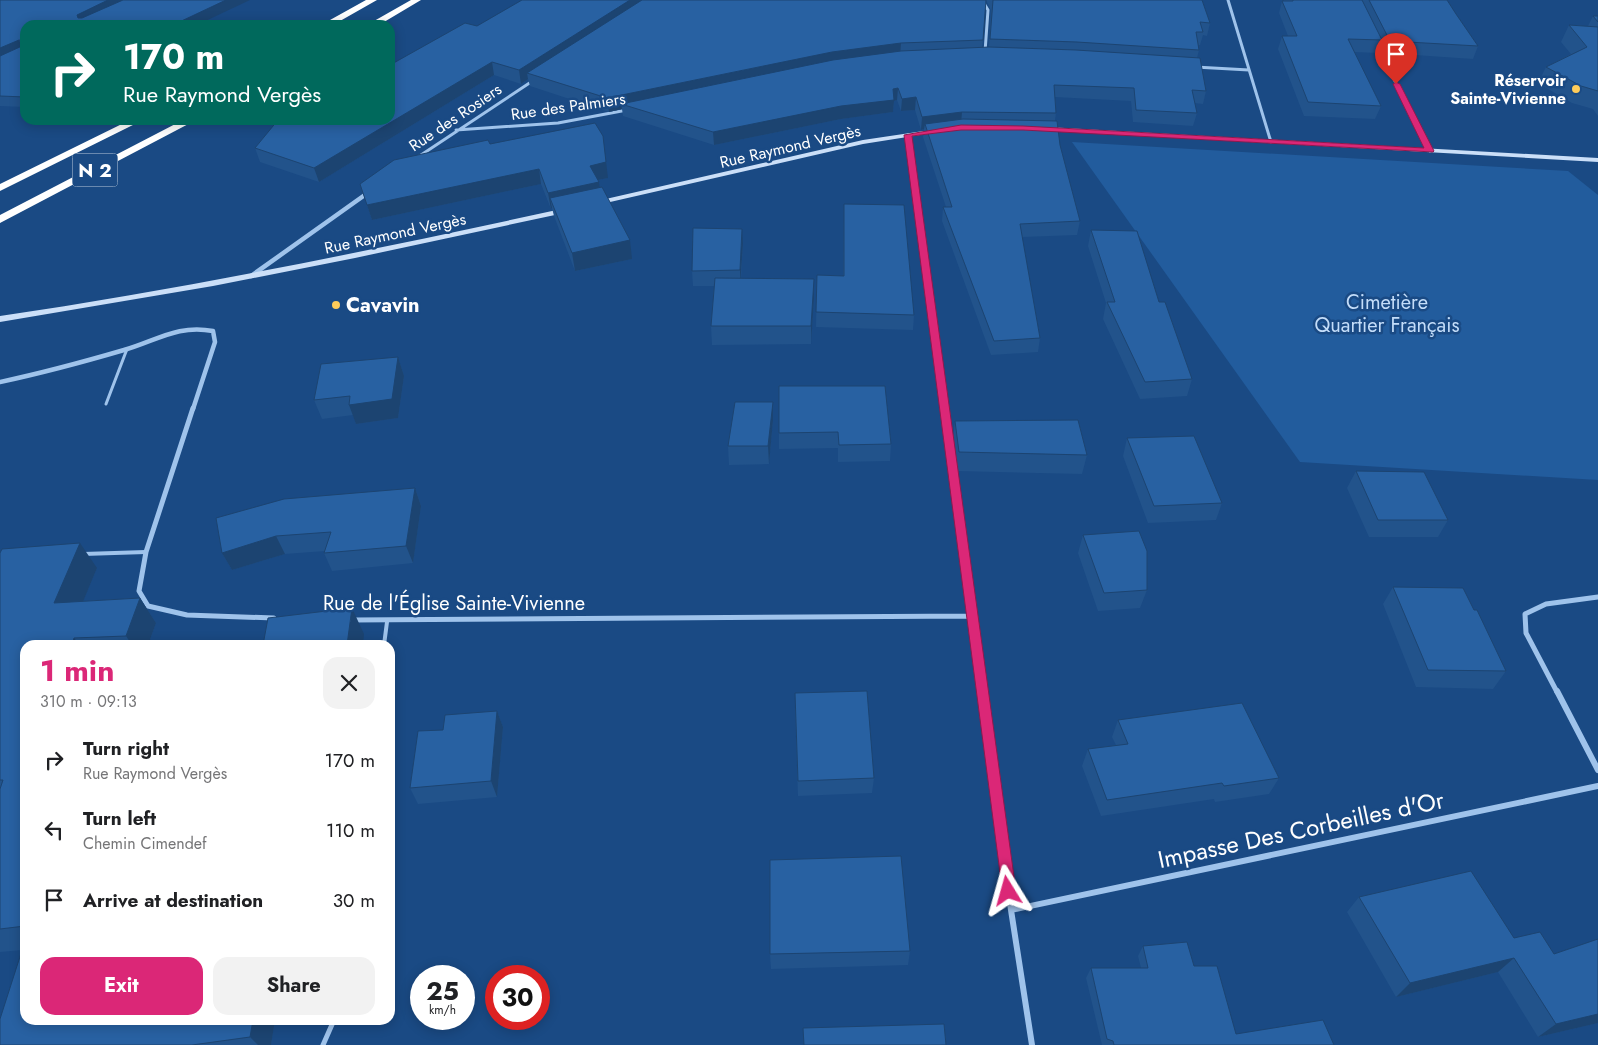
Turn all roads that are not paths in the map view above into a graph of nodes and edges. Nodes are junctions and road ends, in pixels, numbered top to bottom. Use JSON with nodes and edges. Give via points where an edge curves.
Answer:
{"nodes":[{"id":1,"x":373,"y":0,"type":"edge"},
{"id":2,"x":417,"y":0,"type":"edge"},
{"id":3,"x":982,"y":0,"type":"edge"},
{"id":4,"x":1228,"y":0,"type":"edge"},
{"id":5,"x":335,"y":20,"type":"edge"},
{"id":6,"x":381,"y":20,"type":"edge"},
{"id":7,"x":1372,"y":36,"type":"edge"},
{"id":8,"x":985,"y":58,"type":"edge"},
{"id":9,"x":1190,"y":67,"type":"edge"},
{"id":10,"x":1250,"y":70,"type":"junction"},
{"id":11,"x":540,"y":76,"type":"edge"},
{"id":12,"x":630,"y":110,"type":"edge"},
{"id":13,"x":128,"y":125,"type":"edge"},
{"id":14,"x":181,"y":125,"type":"edge"},
{"id":15,"x":1033,"y":128,"type":"edge"},
{"id":16,"x":456,"y":130,"type":"junction"},
{"id":17,"x":944,"y":130,"type":"edge"},
{"id":18,"x":908,"y":135,"type":"junction"},
{"id":19,"x":1271,"y":142,"type":"junction"},
{"id":20,"x":1430,"y":151,"type":"junction"},
{"id":21,"x":416,"y":159,"type":"edge"},
{"id":22,"x":1598,"y":160,"type":"edge"},
{"id":23,"x":376,"y":187,"type":"edge"},
{"id":24,"x":0,"y":188,"type":"edge"},
{"id":25,"x":586,"y":205,"type":"edge"},
{"id":26,"x":577,"y":208,"type":"edge"},
{"id":27,"x":0,"y":220,"type":"edge"},
{"id":28,"x":247,"y":279,"type":"junction"},
{"id":29,"x":0,"y":319,"type":"edge"},
{"id":30,"x":127,"y":349,"type":"junction"},
{"id":31,"x":0,"y":382,"type":"edge"},
{"id":32,"x":106,"y":404,"type":"dead end"},
{"id":33,"x":146,"y":552,"type":"junction"},
{"id":34,"x":80,"y":554,"type":"dead end"},
{"id":35,"x":1598,"y":597,"type":"edge"},
{"id":36,"x":972,"y":616,"type":"junction"},
{"id":37,"x":282,"y":618,"type":"edge"},
{"id":38,"x":349,"y":620,"type":"edge"},
{"id":39,"x":387,"y":622,"type":"junction"},
{"id":40,"x":385,"y":640,"type":"edge"},
{"id":41,"x":1598,"y":770,"type":"edge"},
{"id":42,"x":1598,"y":786,"type":"edge"},
{"id":43,"x":1011,"y":910,"type":"junction"},
{"id":44,"x":332,"y":1025,"type":"edge"},
{"id":45,"x":323,"y":1045,"type":"edge"},
{"id":46,"x":1032,"y":1045,"type":"edge"}],
"edges":[{"from":1,"to":5,"type":"highway"},
{"from":2,"to":6,"type":"highway"},
{"from":3,"to":8,"type":"street","via":[[988,10]]},
{"from":4,"to":10,"type":"street"},
{"from":7,"to":20,"type":"street"},
{"from":9,"to":10,"type":"street"},
{"from":10,"to":19,"type":"street"},
{"from":11,"to":16,"type":"street","name":"Rue des Rosiers"},
{"from":12,"to":16,"type":"street","name":"Rue des Palmiers","via":[[558,123]]},
{"from":13,"to":24,"type":"highway","number":"N 2"},
{"from":14,"to":27,"type":"highway","number":"N 2"},
{"from":15,"to":19,"type":"main road"},
{"from":16,"to":21,"type":"street","name":"Rue des Rosiers"},
{"from":17,"to":18,"type":"main road","name":"Rue Raymond Vergès"},
{"from":18,"to":25,"type":"main road","name":"Rue Raymond Vergès","via":[[864,142]]},
{"from":18,"to":36,"type":"street"},
{"from":19,"to":20,"type":"main road"},
{"from":20,"to":22,"type":"main road"},
{"from":23,"to":28,"type":"street"},
{"from":26,"to":28,"type":"main road","name":"Rue Raymond Vergès"},
{"from":28,"to":29,"type":"main road","name":"Rue Raymond Vergès"},
{"from":30,"to":31,"type":"street"},
{"from":30,"to":32,"type":"lane"},
{"from":30,"to":33,"type":"street","via":[[181,329],[213,331],[215,342]]},
{"from":33,"to":34,"type":"lane"},
{"from":33,"to":37,"type":"street","via":[[139,591],[148,606],[187,615]]},
{"from":35,"to":41,"type":"street","via":[[1546,604],[1525,614],[1526,633]]},
{"from":36,"to":39,"type":"street","name":"Rue de l'Église Sainte-Vivienne"},
{"from":36,"to":43,"type":"street"},
{"from":38,"to":39,"type":"street","name":"Rue de l'Église Sainte-Vivienne"},
{"from":39,"to":40,"type":"lane"},
{"from":42,"to":43,"type":"street","name":"Impasse Des Corbeilles d'Or"},
{"from":43,"to":46,"type":"street"},
{"from":44,"to":45,"type":"lane"}]}
